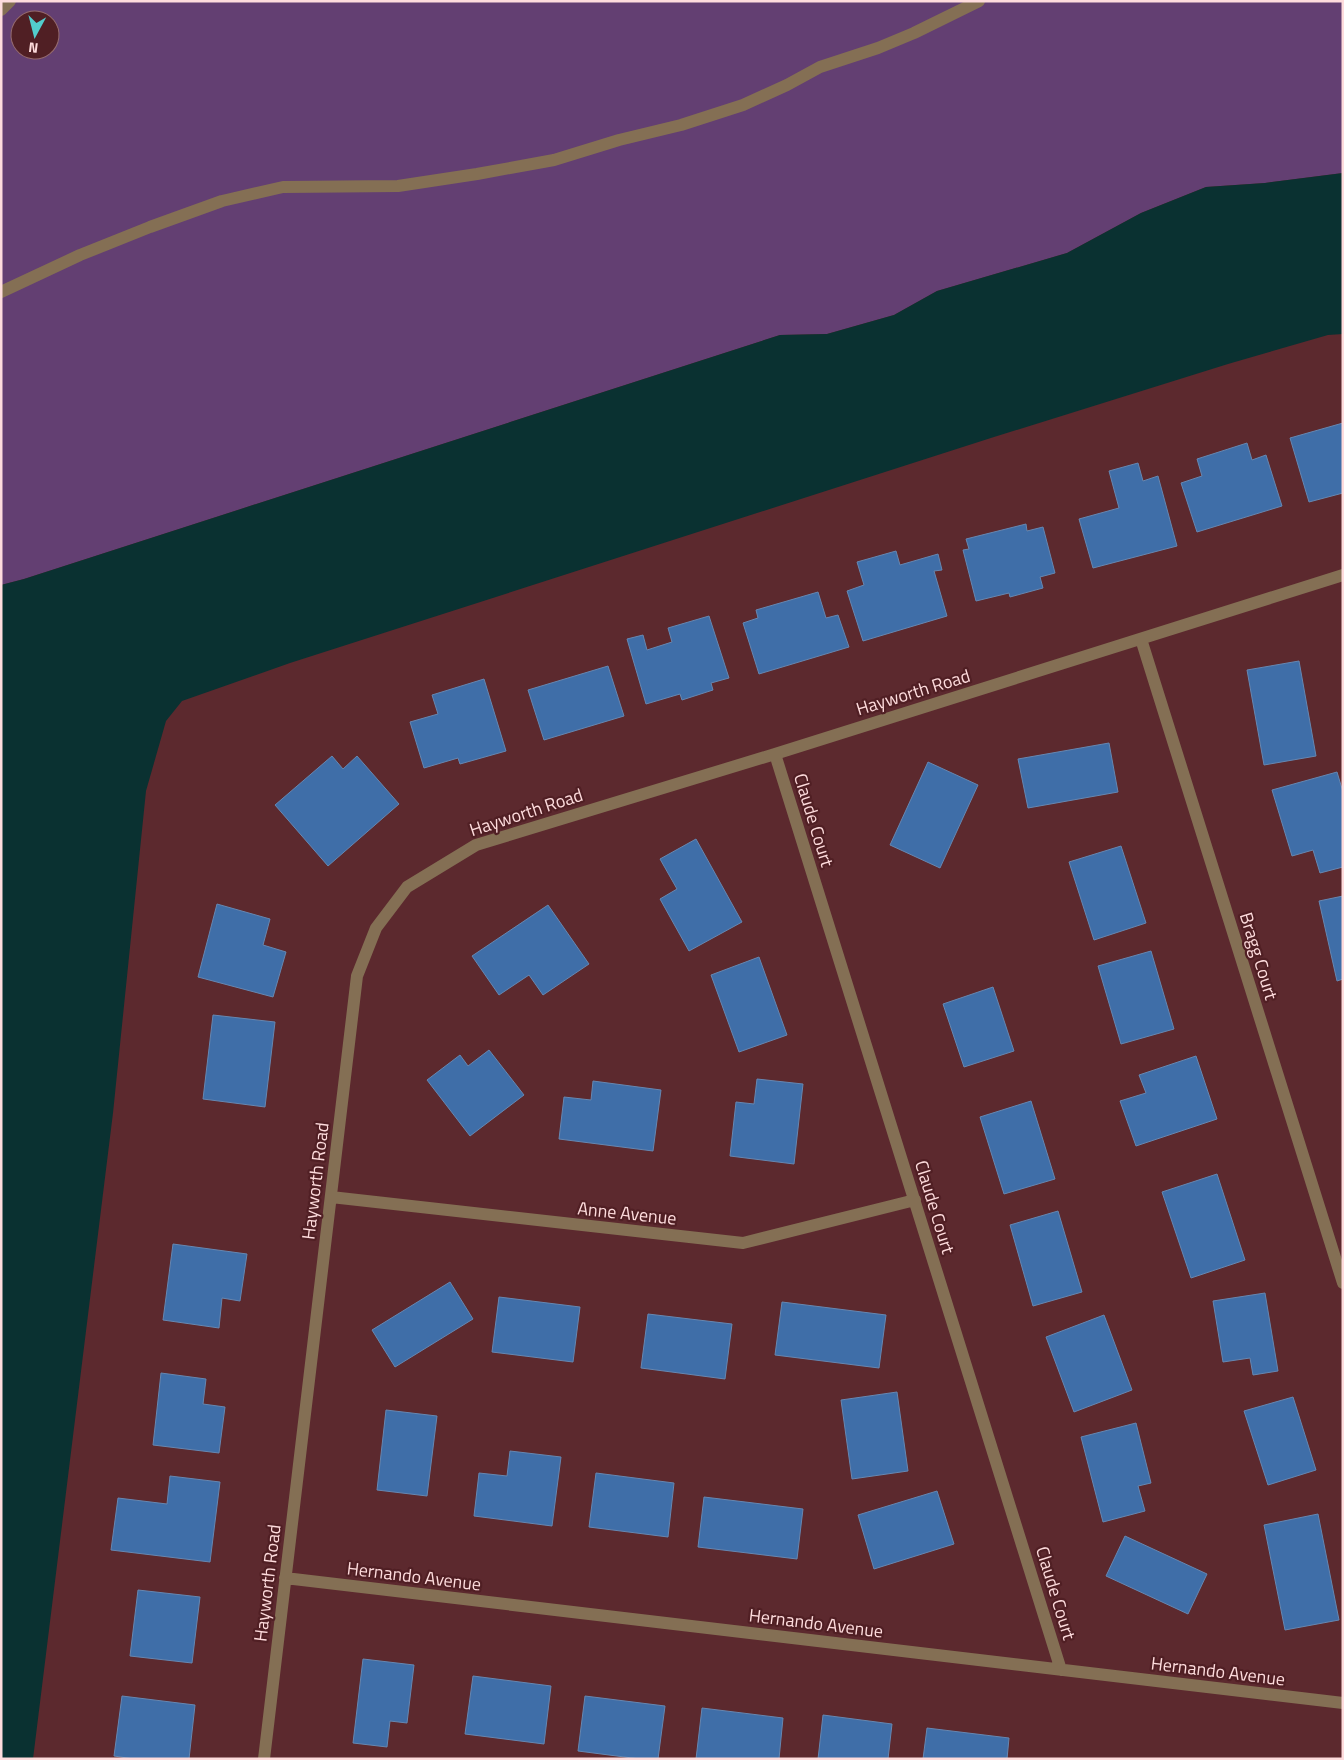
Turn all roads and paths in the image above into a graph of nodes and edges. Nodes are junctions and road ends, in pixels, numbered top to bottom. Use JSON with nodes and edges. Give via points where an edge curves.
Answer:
{"nodes":[{"id":1,"x":10,"y":1,"type":"edge"},
{"id":2,"x":979,"y":1,"type":"edge"},
{"id":3,"x":1,"y":10,"type":"edge"},
{"id":4,"x":1,"y":292,"type":"edge"},
{"id":5,"x":1343,"y":575,"type":"edge"},
{"id":6,"x":1142,"y":639,"type":"junction"},
{"id":7,"x":775,"y":754,"type":"junction"},
{"id":8,"x":331,"y":1197,"type":"junction"},
{"id":9,"x":914,"y":1200,"type":"junction"},
{"id":10,"x":1343,"y":1283,"type":"edge"},
{"id":11,"x":285,"y":1578,"type":"junction"},
{"id":12,"x":1061,"y":1670,"type":"junction"},
{"id":13,"x":1343,"y":1703,"type":"edge"},
{"id":14,"x":264,"y":1759,"type":"edge"}],
"edges":[{"from":1,"to":3,"type":"street"},
{"from":2,"to":4,"type":"street","via":[[914,34],[820,67],[742,105],[681,125],[554,160],[477,174],[398,186],[283,187],[222,201],[80,255]]},
{"from":5,"to":6,"type":"street","name":"Hayworth Road"},
{"from":6,"to":7,"type":"street","name":"Hayworth Road"},
{"from":6,"to":10,"type":"street","name":"Bragg Court"},
{"from":7,"to":8,"type":"street","name":"Hayworth Road","via":[[476,844],[407,887],[376,928],[357,976]]},
{"from":7,"to":9,"type":"street","name":"Claude Court"},
{"from":8,"to":9,"type":"street","name":"Anne Avenue","via":[[743,1243]]},
{"from":8,"to":11,"type":"street","name":"Hayworth Road"},
{"from":9,"to":12,"type":"street","name":"Claude Court"},
{"from":11,"to":12,"type":"street","name":"Hernando Avenue"},
{"from":11,"to":14,"type":"street","name":"Hayworth Road"},
{"from":12,"to":13,"type":"street","name":"Hernando Avenue"}]}
